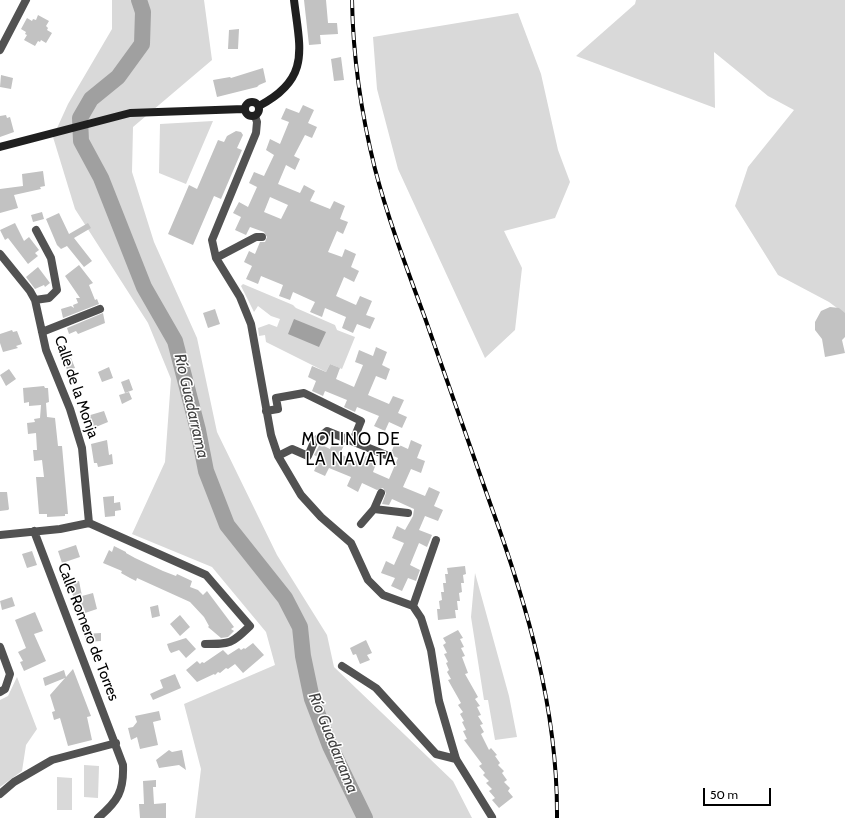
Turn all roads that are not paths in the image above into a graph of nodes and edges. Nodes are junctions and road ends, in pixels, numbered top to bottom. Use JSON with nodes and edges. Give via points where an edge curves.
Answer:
{"nodes":[{"id":1,"x":26,"y":0,"type":"edge"},
{"id":2,"x":294,"y":0,"type":"edge"},
{"id":3,"x":0,"y":50,"type":"edge"},
{"id":4,"x":259,"y":106,"type":"junction"},
{"id":5,"x":244,"y":109,"type":"junction"},
{"id":6,"x":255,"y":116,"type":"junction"},
{"id":7,"x":0,"y":147,"type":"edge"},
{"id":8,"x":36,"y":230,"type":"dead end"},
{"id":9,"x":262,"y":237,"type":"dead end"},
{"id":10,"x":0,"y":254,"type":"edge"},
{"id":11,"x":216,"y":258,"type":"junction"},
{"id":12,"x":35,"y":300,"type":"junction"},
{"id":13,"x":100,"y":309,"type":"dead end"},
{"id":14,"x":42,"y":332,"type":"junction"},
{"id":15,"x":266,"y":411,"type":"junction"},
{"id":16,"x":353,"y":441,"type":"junction"},
{"id":17,"x":386,"y":455,"type":"dead end"},
{"id":18,"x":278,"y":456,"type":"junction"},
{"id":19,"x":380,"y":493,"type":"dead end"},
{"id":20,"x":374,"y":510,"type":"junction"},
{"id":21,"x":408,"y":513,"type":"dead end"},
{"id":22,"x":89,"y":523,"type":"junction"},
{"id":23,"x":361,"y":524,"type":"dead end"},
{"id":24,"x":34,"y":531,"type":"junction"},
{"id":25,"x":0,"y":535,"type":"edge"},
{"id":26,"x":436,"y":540,"type":"dead end"},
{"id":27,"x":413,"y":606,"type":"junction"},
{"id":28,"x":205,"y":644,"type":"dead end"},
{"id":29,"x":0,"y":647,"type":"edge"},
{"id":30,"x":342,"y":666,"type":"dead end"},
{"id":31,"x":0,"y":692,"type":"edge"},
{"id":32,"x":116,"y":743,"type":"junction"},
{"id":33,"x":456,"y":758,"type":"junction"},
{"id":34,"x":0,"y":794,"type":"edge"},
{"id":35,"x":492,"y":817,"type":"dead end"},
{"id":36,"x":98,"y":818,"type":"edge"}],
"edges":[{"from":1,"to":3,"type":"street"},
{"from":2,"to":4,"type":"main road","via":[[300,50],[297,67],[283,91]]},
{"from":4,"to":5,"type":"main road","via":[[251,101]]},
{"from":4,"to":6,"type":"main road"},
{"from":5,"to":6,"type":"main road","via":[[248,115]]},
{"from":5,"to":7,"type":"main road","via":[[130,113]]},
{"from":6,"to":11,"type":"street","via":[[256,133],[212,240]]},
{"from":8,"to":12,"type":"street","via":[[51,258],[57,290],[48,298]]},
{"from":9,"to":11,"type":"street","via":[[256,237]]},
{"from":10,"to":12,"type":"street","name":"Calle de la Monja"},
{"from":11,"to":15,"type":"street","via":[[240,297],[251,324]]},
{"from":12,"to":14,"type":"street","name":"Calle de la Monja"},
{"from":13,"to":14,"type":"street","name":"Calle de la Monja"},
{"from":14,"to":22,"type":"street","name":"Calle de la Monja","via":[[46,350],[70,409],[82,448]]},
{"from":15,"to":16,"type":"street","via":[[278,409],[276,398],[304,394],[361,422]]},
{"from":15,"to":18,"type":"street"},
{"from":16,"to":17,"type":"street"},
{"from":16,"to":18,"type":"street","via":[[327,431],[314,442],[308,456],[292,449]]},
{"from":18,"to":27,"type":"street","via":[[301,495],[321,517],[351,543],[371,584],[383,595]]},
{"from":19,"to":20,"type":"street"},
{"from":20,"to":21,"type":"street"},
{"from":20,"to":23,"type":"street"},
{"from":22,"to":24,"type":"street"},
{"from":22,"to":28,"type":"street","via":[[206,575],[250,626],[234,642]]},
{"from":24,"to":25,"type":"street"},
{"from":24,"to":32,"type":"street","name":"Calle Romero de Torres"},
{"from":26,"to":27,"type":"street"},
{"from":27,"to":33,"type":"street","via":[[425,628],[439,701]]},
{"from":29,"to":31,"type":"street","via":[[10,674],[5,689]]},
{"from":30,"to":33,"type":"street","via":[[376,688],[436,754]]},
{"from":32,"to":34,"type":"street","via":[[52,760],[14,782]]},
{"from":32,"to":36,"type":"street","name":"Calle Romero de Torres","via":[[123,765],[124,783],[116,802]]},
{"from":33,"to":35,"type":"street"}]}
